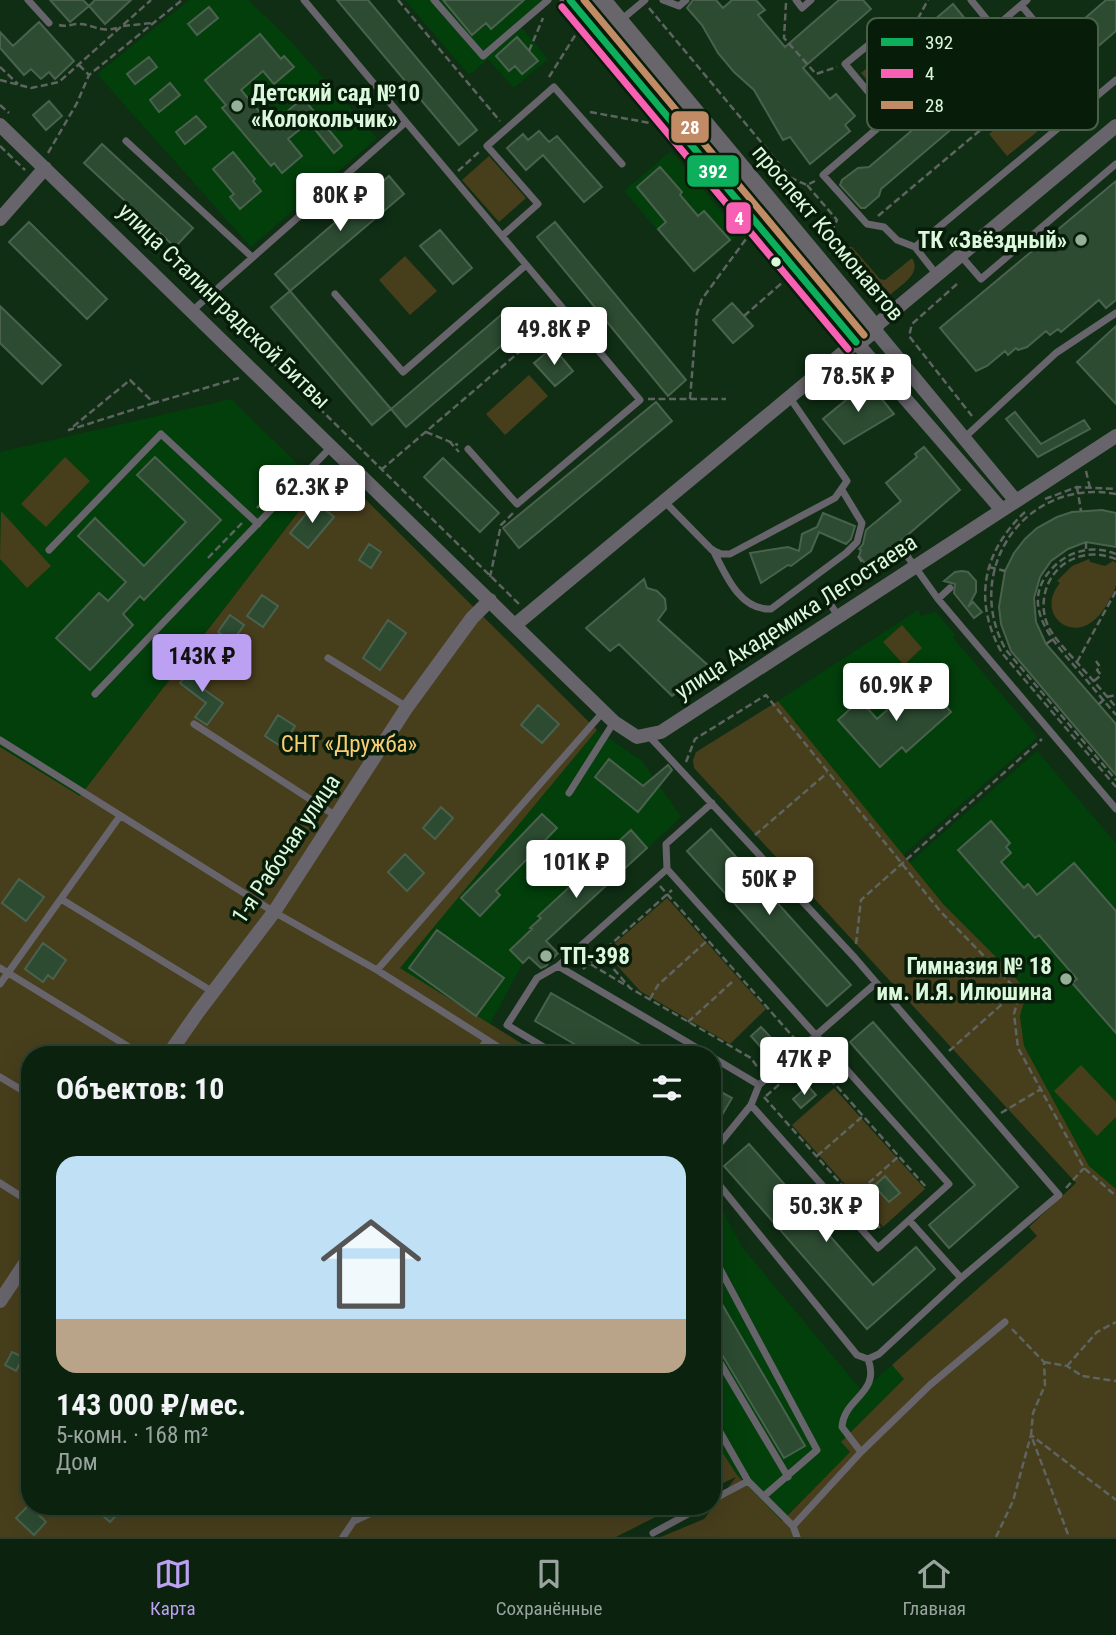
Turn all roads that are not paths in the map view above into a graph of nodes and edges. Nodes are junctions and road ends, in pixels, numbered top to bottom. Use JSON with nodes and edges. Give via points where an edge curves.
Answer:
{"nodes":[{"id":1,"x":28,"y":0,"type":"edge"},
{"id":2,"x":304,"y":0,"type":"edge"},
{"id":3,"x":434,"y":0,"type":"edge"},
{"id":4,"x":547,"y":0,"type":"edge"},
{"id":5,"x":570,"y":0,"type":"edge"},
{"id":6,"x":600,"y":0,"type":"edge"},
{"id":7,"x":663,"y":0,"type":"edge"},
{"id":8,"x":686,"y":0,"type":"edge"},
{"id":9,"x":796,"y":0,"type":"edge"},
{"id":10,"x":811,"y":0,"type":"edge"},
{"id":11,"x":971,"y":0,"type":"edge"},
{"id":12,"x":644,"y":1,"type":"edge"},
{"id":13,"x":1024,"y":2,"type":"edge"},
{"id":14,"x":986,"y":18,"type":"edge"},
{"id":15,"x":1006,"y":18,"type":"edge"},
{"id":16,"x":1036,"y":18,"type":"edge"},
{"id":17,"x":618,"y":22,"type":"junction"},
{"id":18,"x":49,"y":23,"type":"road end"},
{"id":19,"x":867,"y":46,"type":"edge"},
{"id":20,"x":1116,"y":80,"type":"edge"},
{"id":21,"x":867,"y":91,"type":"edge"},
{"id":22,"x":1098,"y":95,"type":"edge"},
{"id":23,"x":405,"y":122,"type":"junction"},
{"id":24,"x":0,"y":125,"type":"edge"},
{"id":25,"x":1116,"y":126,"type":"edge"},
{"id":26,"x":876,"y":130,"type":"edge"},
{"id":27,"x":1056,"y":130,"type":"edge"},
{"id":28,"x":127,"y":141,"type":"dead end"},
{"id":29,"x":622,"y":164,"type":"dead end"},
{"id":30,"x":1116,"y":164,"type":"edge"},
{"id":31,"x":42,"y":165,"type":"junction"},
{"id":32,"x":0,"y":219,"type":"edge"},
{"id":33,"x":502,"y":236,"type":"junction"},
{"id":34,"x":915,"y":247,"type":"junction"},
{"id":35,"x":960,"y":255,"type":"junction"},
{"id":36,"x":252,"y":257,"type":"junction"},
{"id":37,"x":526,"y":265,"type":"junction"},
{"id":38,"x":937,"y":275,"type":"junction"},
{"id":39,"x":335,"y":294,"type":"dead end"},
{"id":40,"x":192,"y":311,"type":"junction"},
{"id":41,"x":1116,"y":313,"type":"edge"},
{"id":42,"x":873,"y":328,"type":"junction"},
{"id":43,"x":856,"y":342,"type":"junction"},
{"id":44,"x":790,"y":398,"type":"junction"},
{"id":45,"x":1116,"y":436,"type":"edge"},
{"id":46,"x":964,"y":438,"type":"junction"},
{"id":47,"x":332,"y":447,"type":"junction"},
{"id":48,"x":468,"y":449,"type":"road end"},
{"id":49,"x":842,"y":490,"type":"junction"},
{"id":50,"x":1016,"y":501,"type":"junction"},
{"id":51,"x":665,"y":502,"type":"junction"},
{"id":52,"x":1002,"y":510,"type":"junction"},
{"id":53,"x":258,"y":524,"type":"junction"},
{"id":54,"x":49,"y":550,"type":"dead end"},
{"id":55,"x":712,"y":550,"type":"junction"},
{"id":56,"x":913,"y":567,"type":"junction"},
{"id":57,"x":950,"y":588,"type":"dead end"},
{"id":58,"x":938,"y":598,"type":"junction"},
{"id":59,"x":490,"y":600,"type":"junction"},
{"id":60,"x":838,"y":616,"type":"junction"},
{"id":61,"x":515,"y":625,"type":"junction"},
{"id":62,"x":328,"y":658,"type":"dead end"},
{"id":63,"x":95,"y":694,"type":"dead end"},
{"id":64,"x":407,"y":707,"type":"junction"},
{"id":65,"x":609,"y":716,"type":"junction"},
{"id":66,"x":194,"y":724,"type":"dead end"},
{"id":67,"x":649,"y":736,"type":"junction"},
{"id":68,"x":0,"y":740,"type":"edge"},
{"id":69,"x":569,"y":793,"type":"dead end"},
{"id":70,"x":712,"y":803,"type":"junction"},
{"id":71,"x":1116,"y":810,"type":"edge"},
{"id":72,"x":120,"y":816,"type":"junction"},
{"id":73,"x":336,"y":816,"type":"junction"},
{"id":74,"x":667,"y":869,"type":"junction"},
{"id":75,"x":61,"y":899,"type":"junction"},
{"id":76,"x":274,"y":912,"type":"junction"},
{"id":77,"x":558,"y":966,"type":"junction"},
{"id":78,"x":0,"y":968,"type":"edge"},
{"id":79,"x":377,"y":970,"type":"junction"},
{"id":80,"x":8,"y":973,"type":"junction"},
{"id":81,"x":876,"y":983,"type":"junction"},
{"id":82,"x":0,"y":984,"type":"edge"},
{"id":83,"x":214,"y":993,"type":"junction"},
{"id":84,"x":816,"y":1036,"type":"junction"},
{"id":85,"x":486,"y":1041,"type":"junction"},
{"id":86,"x":127,"y":1046,"type":"edge"},
{"id":87,"x":175,"y":1046,"type":"edge"},
{"id":88,"x":483,"y":1046,"type":"edge"},
{"id":89,"x":495,"y":1046,"type":"edge"},
{"id":90,"x":542,"y":1046,"type":"edge"},
{"id":91,"x":694,"y":1046,"type":"edge"},
{"id":92,"x":721,"y":1063,"type":"edge"},
{"id":93,"x":0,"y":1077,"type":"edge"},
{"id":94,"x":758,"y":1087,"type":"junction"},
{"id":95,"x":21,"y":1090,"type":"edge"},
{"id":96,"x":752,"y":1107,"type":"junction"},
{"id":97,"x":721,"y":1143,"type":"edge"},
{"id":98,"x":0,"y":1183,"type":"edge"},
{"id":99,"x":721,"y":1187,"type":"edge"},
{"id":100,"x":21,"y":1196,"type":"edge"},
{"id":101,"x":909,"y":1220,"type":"junction"},
{"id":102,"x":21,"y":1268,"type":"edge"},
{"id":103,"x":721,"y":1271,"type":"edge"},
{"id":104,"x":961,"y":1278,"type":"junction"},
{"id":105,"x":1,"y":1295,"type":"edge"},
{"id":106,"x":1004,"y":1322,"type":"road end"},
{"id":107,"x":868,"y":1359,"type":"junction"},
{"id":108,"x":721,"y":1364,"type":"edge"},
{"id":109,"x":721,"y":1434,"type":"edge"},
{"id":110,"x":861,"y":1452,"type":"junction"},
{"id":111,"x":788,"y":1477,"type":"junction"},
{"id":112,"x":748,"y":1481,"type":"junction"},
{"id":113,"x":721,"y":1495,"type":"edge"},
{"id":114,"x":765,"y":1496,"type":"junction"},
{"id":115,"x":358,"y":1515,"type":"edge"},
{"id":116,"x":367,"y":1515,"type":"edge"},
{"id":117,"x":686,"y":1515,"type":"edge"},
{"id":118,"x":354,"y":1521,"type":"junction"},
{"id":119,"x":793,"y":1526,"type":"junction"},
{"id":120,"x":653,"y":1533,"type":"dead end"},
{"id":121,"x":343,"y":1537,"type":"edge"},
{"id":122,"x":796,"y":1537,"type":"edge"}],
"edges":[{"from":1,"to":18,"type":"lane"},
{"from":2,"to":23,"type":"lane"},
{"from":3,"to":4,"type":"lane","via":[[483,56]]},
{"from":5,"to":43,"type":"street"},
{"from":6,"to":17,"type":"street","name":"проспект Космонавтов"},
{"from":7,"to":8,"type":"lane","via":[[679,6]]},
{"from":9,"to":10,"type":"lane","via":[[803,8]]},
{"from":11,"to":14,"type":"lane"},
{"from":12,"to":17,"type":"lane"},
{"from":13,"to":15,"type":"lane"},
{"from":13,"to":16,"type":"lane"},
{"from":17,"to":42,"type":"street","name":"проспект Космонавтов"},
{"from":19,"to":21,"type":"lane","via":[[845,64]]},
{"from":20,"to":22,"type":"lane"},
{"from":23,"to":33,"type":"lane"},
{"from":23,"to":36,"type":"lane"},
{"from":24,"to":31,"type":"street","name":"улица Сталинградской Битвы"},
{"from":25,"to":35,"type":"street"},
{"from":26,"to":34,"type":"lane","via":[[823,175],[867,224],[884,227],[897,240]]},
{"from":27,"to":34,"type":"lane"},
{"from":28,"to":36,"type":"lane"},
{"from":29,"to":33,"type":"lane","via":[[554,87],[487,146],[538,204]]},
{"from":30,"to":35,"type":"lane","via":[[981,279]]},
{"from":31,"to":32,"type":"street"},
{"from":31,"to":40,"type":"street","name":"улица Сталинградской Битвы"},
{"from":33,"to":37,"type":"lane"},
{"from":34,"to":38,"type":"lane"},
{"from":35,"to":38,"type":"street"},
{"from":36,"to":40,"type":"lane"},
{"from":37,"to":39,"type":"lane","via":[[402,372]]},
{"from":37,"to":48,"type":"lane","via":[[640,400],[517,504]]},
{"from":38,"to":42,"type":"street"},
{"from":40,"to":47,"type":"street","name":"улица Сталинградской Битвы"},
{"from":41,"to":46,"type":"lane","via":[[1056,353]]},
{"from":42,"to":43,"type":"street"},
{"from":42,"to":46,"type":"street","name":"проспект Космонавтов"},
{"from":43,"to":44,"type":"street"},
{"from":43,"to":52,"type":"street"},
{"from":44,"to":49,"type":"lane","via":[[847,481]]},
{"from":44,"to":51,"type":"street"},
{"from":45,"to":50,"type":"street","name":"улица Академика Легостаева"},
{"from":46,"to":50,"type":"street","name":"проспект Космонавтов"},
{"from":47,"to":53,"type":"lane"},
{"from":47,"to":59,"type":"street","name":"улица Сталинградской Битвы"},
{"from":49,"to":55,"type":"lane","via":[[730,554]]},
{"from":49,"to":55,"type":"lane","via":[[862,523],[861,534],[852,548],[771,609],[751,606],[739,595]]},
{"from":50,"to":52,"type":"street","name":"улица Академика Легостаева"},
{"from":51,"to":55,"type":"lane"},
{"from":51,"to":61,"type":"street"},
{"from":52,"to":56,"type":"street","name":"улица Академика Легостаева"},
{"from":53,"to":54,"type":"lane","via":[[161,434]]},
{"from":53,"to":63,"type":"lane"},
{"from":56,"to":58,"type":"lane"},
{"from":56,"to":60,"type":"street","name":"улица Академика Легостаева"},
{"from":56,"to":60,"type":"lane","via":[[905,553],[870,575],[829,602]]},
{"from":57,"to":58,"type":"lane"},
{"from":58,"to":71,"type":"lane"},
{"from":59,"to":61,"type":"street","name":"улица Сталинградской Битвы"},
{"from":59,"to":64,"type":"street","name":"1-я Рабочая улица"},
{"from":60,"to":67,"type":"street","name":"улица Академика Легостаева"},
{"from":61,"to":65,"type":"street"},
{"from":62,"to":64,"type":"lane"},
{"from":64,"to":73,"type":"street","name":"1-я Рабочая улица"},
{"from":65,"to":67,"type":"street","via":[[637,737]]},
{"from":65,"to":69,"type":"lane"},
{"from":65,"to":79,"type":"lane"},
{"from":66,"to":73,"type":"lane"},
{"from":67,"to":70,"type":"lane"},
{"from":68,"to":72,"type":"lane"},
{"from":70,"to":74,"type":"lane","via":[[666,844]]},
{"from":70,"to":81,"type":"lane"},
{"from":72,"to":75,"type":"lane"},
{"from":72,"to":76,"type":"lane"},
{"from":73,"to":76,"type":"street","name":"1-я Рабочая улица"},
{"from":74,"to":77,"type":"lane"},
{"from":74,"to":84,"type":"lane"},
{"from":75,"to":80,"type":"lane"},
{"from":75,"to":83,"type":"lane"},
{"from":76,"to":79,"type":"lane"},
{"from":76,"to":83,"type":"street","name":"1-я Рабочая улица"},
{"from":77,"to":90,"type":"lane","via":[[537,978],[507,1025]]},
{"from":77,"to":91,"type":"lane"},
{"from":78,"to":80,"type":"lane"},
{"from":79,"to":85,"type":"lane"},
{"from":80,"to":82,"type":"lane"},
{"from":80,"to":86,"type":"lane"},
{"from":81,"to":84,"type":"lane"},
{"from":81,"to":104,"type":"lane","via":[[1059,1195]]},
{"from":83,"to":87,"type":"street","name":"1-я Рабочая улица"},
{"from":84,"to":94,"type":"lane"},
{"from":84,"to":101,"type":"lane","via":[[949,1184]]},
{"from":85,"to":88,"type":"lane"},
{"from":85,"to":89,"type":"lane"},
{"from":92,"to":94,"type":"lane"},
{"from":93,"to":95,"type":"lane"},
{"from":94,"to":96,"type":"lane"},
{"from":96,"to":97,"type":"lane"},
{"from":96,"to":101,"type":"lane","via":[[878,1248]]},
{"from":98,"to":100,"type":"lane"},
{"from":99,"to":107,"type":"lane","via":[[857,1355]]},
{"from":101,"to":104,"type":"lane"},
{"from":102,"to":105,"type":"street"},
{"from":103,"to":111,"type":"lane","via":[[817,1450]]},
{"from":104,"to":107,"type":"lane"},
{"from":106,"to":110,"type":"lane"},
{"from":107,"to":110,"type":"lane","via":[[871,1380],[843,1417],[842,1427]]},
{"from":108,"to":111,"type":"lane"},
{"from":109,"to":112,"type":"lane"},
{"from":110,"to":119,"type":"lane"},
{"from":111,"to":114,"type":"lane"},
{"from":112,"to":113,"type":"lane"},
{"from":112,"to":114,"type":"lane"},
{"from":114,"to":119,"type":"lane"},
{"from":115,"to":118,"type":"lane"},
{"from":116,"to":118,"type":"lane"},
{"from":117,"to":120,"type":"lane"},
{"from":118,"to":121,"type":"lane"},
{"from":119,"to":122,"type":"lane"}]}
